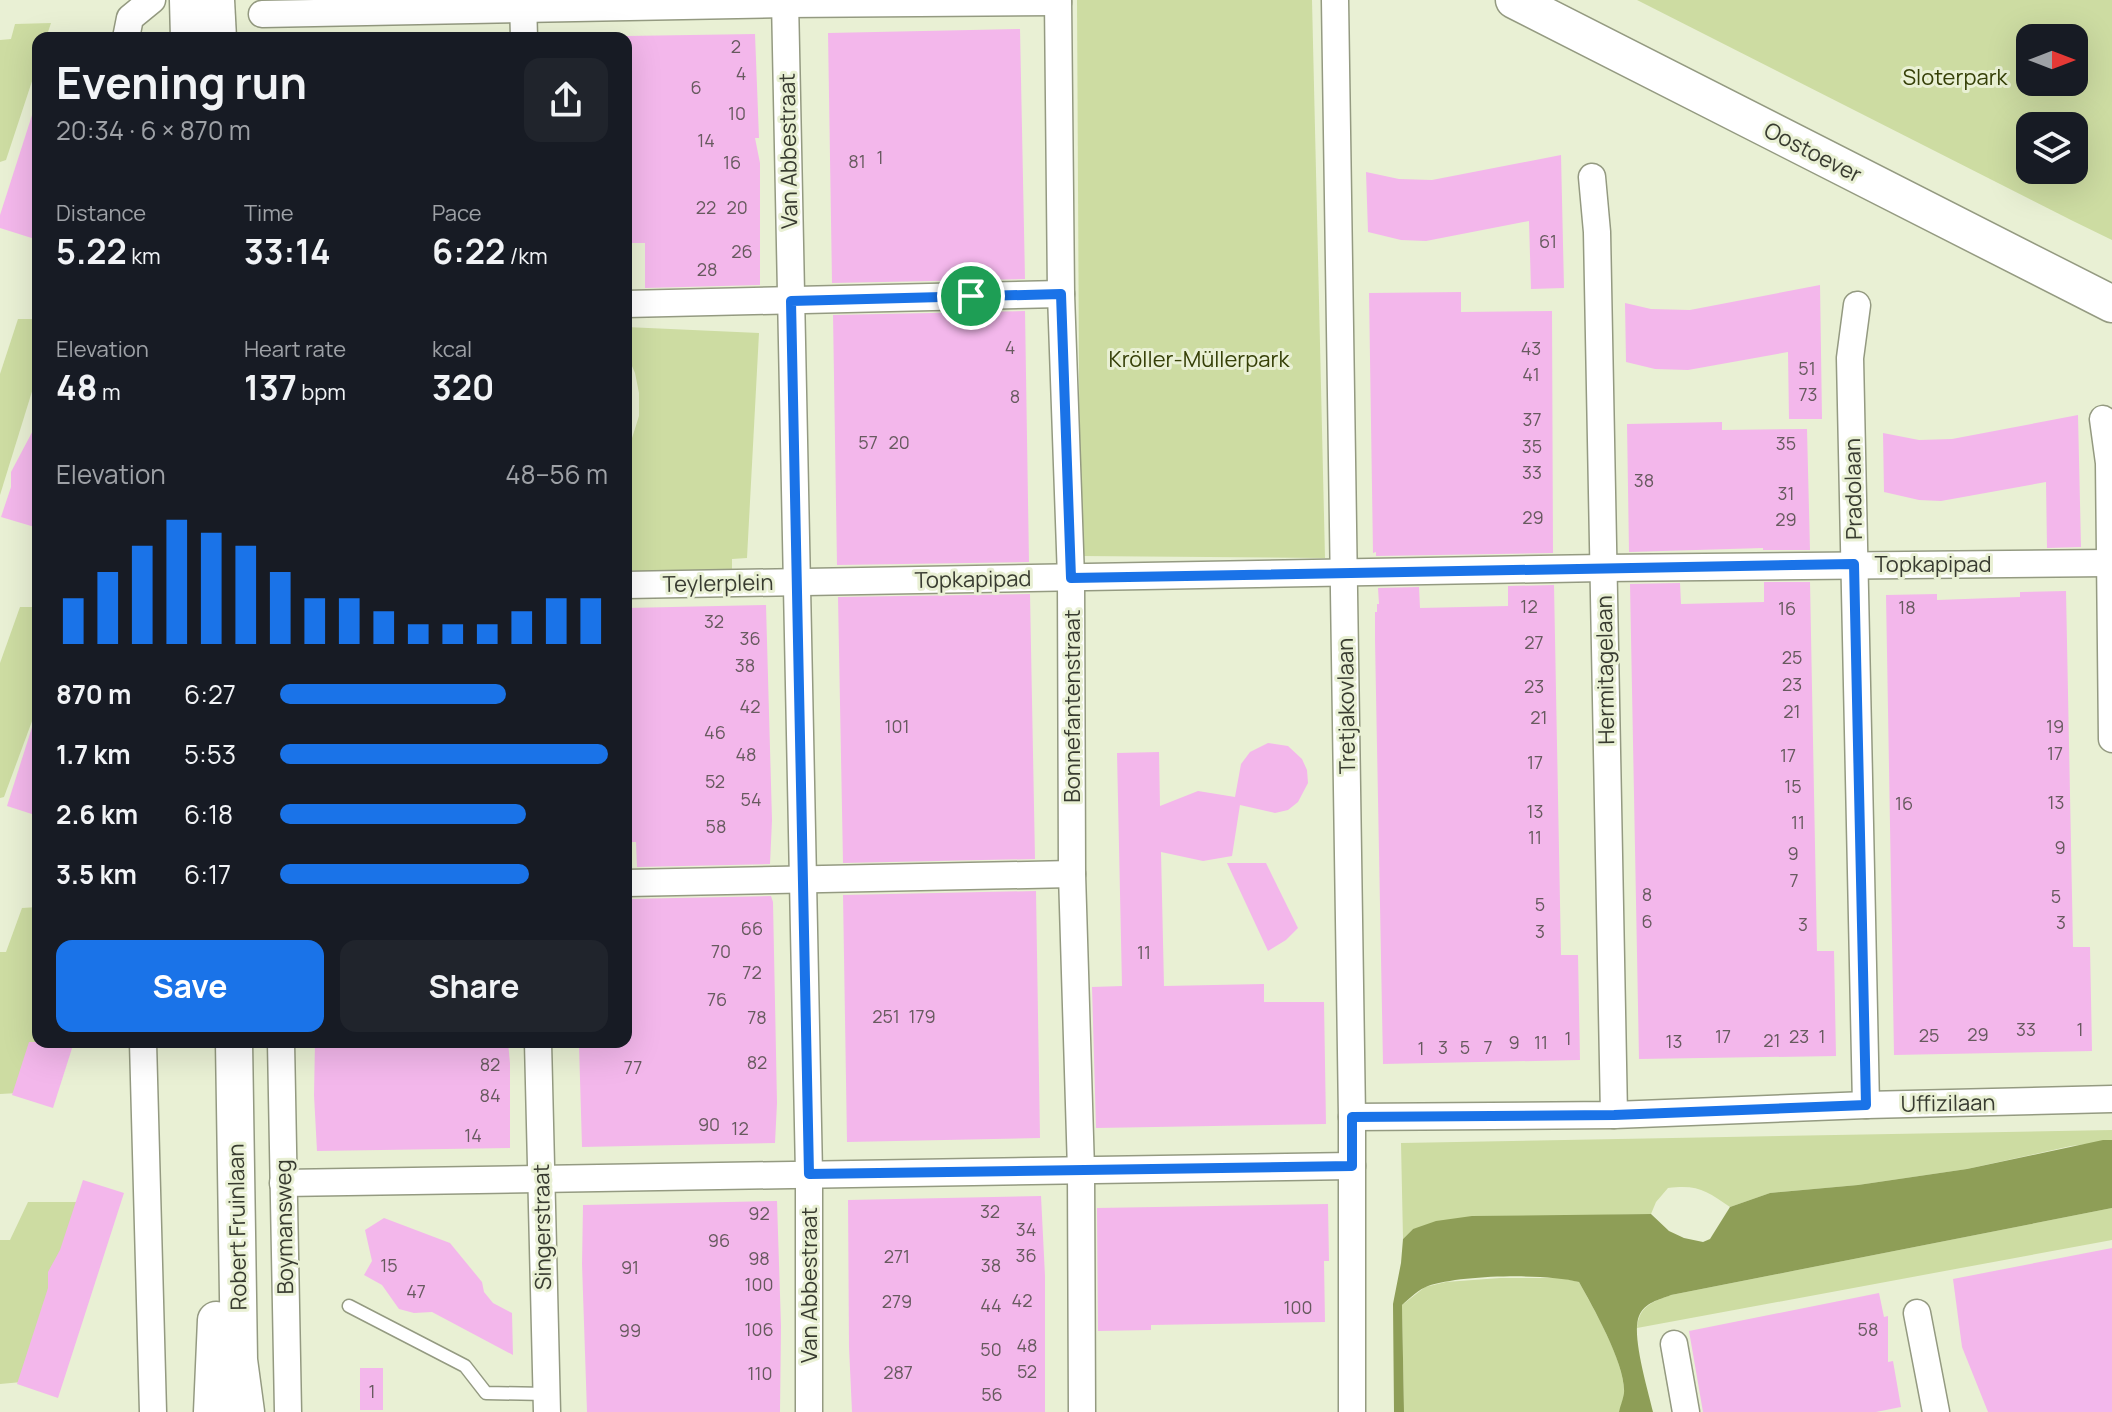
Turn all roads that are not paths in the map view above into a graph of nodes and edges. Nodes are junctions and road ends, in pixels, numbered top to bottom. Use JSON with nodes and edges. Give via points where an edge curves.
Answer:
{"nodes":[{"id":1,"x":152,"y":0,"type":"edge"},
{"id":2,"x":188,"y":0,"type":"edge"},
{"id":3,"x":216,"y":0,"type":"edge"},
{"id":4,"x":1335,"y":0,"type":"edge"},
{"id":5,"x":1514,"y":0,"type":"edge"},
{"id":6,"x":1058,"y":1,"type":"edge"},
{"id":7,"x":785,"y":2,"type":"edge"},
{"id":8,"x":523,"y":6,"type":"edge"},
{"id":9,"x":262,"y":17,"type":"edge"},
{"id":10,"x":127,"y":32,"type":"edge"},
{"id":11,"x":189,"y":32,"type":"edge"},
{"id":12,"x":218,"y":32,"type":"edge"},
{"id":13,"x":524,"y":32,"type":"edge"},
{"id":14,"x":1592,"y":177,"type":"dead end"},
{"id":15,"x":1061,"y":294,"type":"junction"},
{"id":16,"x":791,"y":301,"type":"junction"},
{"id":17,"x":632,"y":304,"type":"edge"},
{"id":18,"x":2112,"y":304,"type":"edge"},
{"id":19,"x":1857,"y":305,"type":"dead end"},
{"id":20,"x":2103,"y":419,"type":"dead end"},
{"id":21,"x":2109,"y":563,"type":"junction"},
{"id":22,"x":1854,"y":564,"type":"junction"},
{"id":23,"x":1603,"y":568,"type":"junction"},
{"id":24,"x":1343,"y":574,"type":"junction"},
{"id":25,"x":1071,"y":578,"type":"junction"},
{"id":26,"x":797,"y":582,"type":"junction"},
{"id":27,"x":632,"y":585,"type":"edge"},
{"id":28,"x":2112,"y":739,"type":"edge"},
{"id":29,"x":1072,"y":874,"type":"junction"},
{"id":30,"x":802,"y":880,"type":"junction"},
{"id":31,"x":632,"y":883,"type":"edge"},
{"id":32,"x":143,"y":1048,"type":"edge"},
{"id":33,"x":210,"y":1048,"type":"edge"},
{"id":34,"x":234,"y":1048,"type":"edge"},
{"id":35,"x":281,"y":1048,"type":"edge"},
{"id":36,"x":538,"y":1048,"type":"edge"},
{"id":37,"x":2112,"y":1099,"type":"edge"},
{"id":38,"x":1866,"y":1105,"type":"junction"},
{"id":39,"x":1614,"y":1115,"type":"junction"},
{"id":40,"x":1352,"y":1117,"type":"junction"},
{"id":41,"x":1352,"y":1166,"type":"junction"},
{"id":42,"x":1081,"y":1170,"type":"junction"},
{"id":43,"x":809,"y":1174,"type":"junction"},
{"id":44,"x":541,"y":1177,"type":"junction"},
{"id":45,"x":283,"y":1183,"type":"junction"},
{"id":46,"x":349,"y":1306,"type":"dead end"},
{"id":47,"x":1917,"y":1313,"type":"dead end"},
{"id":48,"x":1674,"y":1344,"type":"dead end"},
{"id":49,"x":547,"y":1403,"type":"edge"},
{"id":50,"x":153,"y":1412,"type":"edge"},
{"id":51,"x":212,"y":1412,"type":"edge"},
{"id":52,"x":246,"y":1412,"type":"edge"},
{"id":53,"x":288,"y":1412,"type":"edge"},
{"id":54,"x":809,"y":1412,"type":"edge"},
{"id":55,"x":1082,"y":1412,"type":"edge"},
{"id":56,"x":1352,"y":1412,"type":"edge"},
{"id":57,"x":1686,"y":1412,"type":"edge"},
{"id":58,"x":1936,"y":1412,"type":"edge"}],
"edges":[{"from":1,"to":10,"type":"street","via":[[130,18]]},
{"from":2,"to":11,"type":"street"},
{"from":3,"to":12,"type":"street"},
{"from":4,"to":24,"type":"street","name":"Tretjakovlaan"},
{"from":5,"to":18,"type":"street","name":"Oostoever"},
{"from":6,"to":7,"type":"street"},
{"from":6,"to":15,"type":"street","name":"Bonnefantenstraat"},
{"from":7,"to":8,"type":"street"},
{"from":7,"to":16,"type":"street","name":"Van Abbestraat"},
{"from":8,"to":9,"type":"street"},
{"from":8,"to":13,"type":"street"},
{"from":14,"to":23,"type":"street","name":"Hermitagelaan"},
{"from":15,"to":16,"type":"street"},
{"from":15,"to":25,"type":"street","name":"Bonnefantenstraat"},
{"from":16,"to":17,"type":"street"},
{"from":16,"to":26,"type":"street","name":"Teylerplein"},
{"from":19,"to":22,"type":"street","name":"Pradolaan","via":[[1850,358]]},
{"from":20,"to":21,"type":"street","via":[[2109,463]]},
{"from":21,"to":22,"type":"street","name":"Topkapipad"},
{"from":21,"to":28,"type":"street"},
{"from":22,"to":23,"type":"street","name":"Topkapipad"},
{"from":22,"to":38,"type":"street","name":"Pradolaan"},
{"from":23,"to":24,"type":"street","name":"Topkapipad"},
{"from":23,"to":39,"type":"street","name":"Hermitagelaan"},
{"from":24,"to":25,"type":"street","name":"Topkapipad"},
{"from":24,"to":40,"type":"street","name":"Tretjakovlaan"},
{"from":25,"to":26,"type":"street","name":"Topkapipad"},
{"from":25,"to":29,"type":"street","name":"Bonnefantenstraat"},
{"from":26,"to":27,"type":"street","name":"Teylerplein"},
{"from":26,"to":30,"type":"street","name":"Van Abbestraat"},
{"from":29,"to":30,"type":"street"},
{"from":29,"to":42,"type":"street","name":"Bonnefantenstraat"},
{"from":30,"to":31,"type":"street"},
{"from":30,"to":43,"type":"street","name":"Van Abbestraat"},
{"from":32,"to":50,"type":"street"},
{"from":33,"to":51,"type":"street","name":"Robert Fruinlaan","via":[[216,1344]]},
{"from":34,"to":52,"type":"street","name":"Robert Fruinlaan","via":[[239,1360]]},
{"from":35,"to":45,"type":"street","name":"Boymansweg"},
{"from":36,"to":44,"type":"street","name":"Singerstraat"},
{"from":37,"to":38,"type":"street","name":"Uffizilaan"},
{"from":38,"to":39,"type":"street","name":"Uffizilaan"},
{"from":39,"to":40,"type":"street","name":"Uffizilaan"},
{"from":40,"to":41,"type":"street","name":"Tretjakovlaan"},
{"from":41,"to":42,"type":"street"},
{"from":41,"to":56,"type":"street","name":"Tretjakovlaan"},
{"from":42,"to":43,"type":"street"},
{"from":42,"to":55,"type":"street","name":"Bonnefantenstraat"},
{"from":43,"to":44,"type":"street"},
{"from":43,"to":54,"type":"street","name":"Van Abbestraat"},
{"from":44,"to":45,"type":"street"},
{"from":44,"to":49,"type":"street","name":"Singerstraat"},
{"from":45,"to":53,"type":"street","name":"Boymansweg"},
{"from":46,"to":49,"type":"lane","via":[[465,1366],[486,1393]]},
{"from":47,"to":58,"type":"street"},
{"from":48,"to":57,"type":"street"}]}
